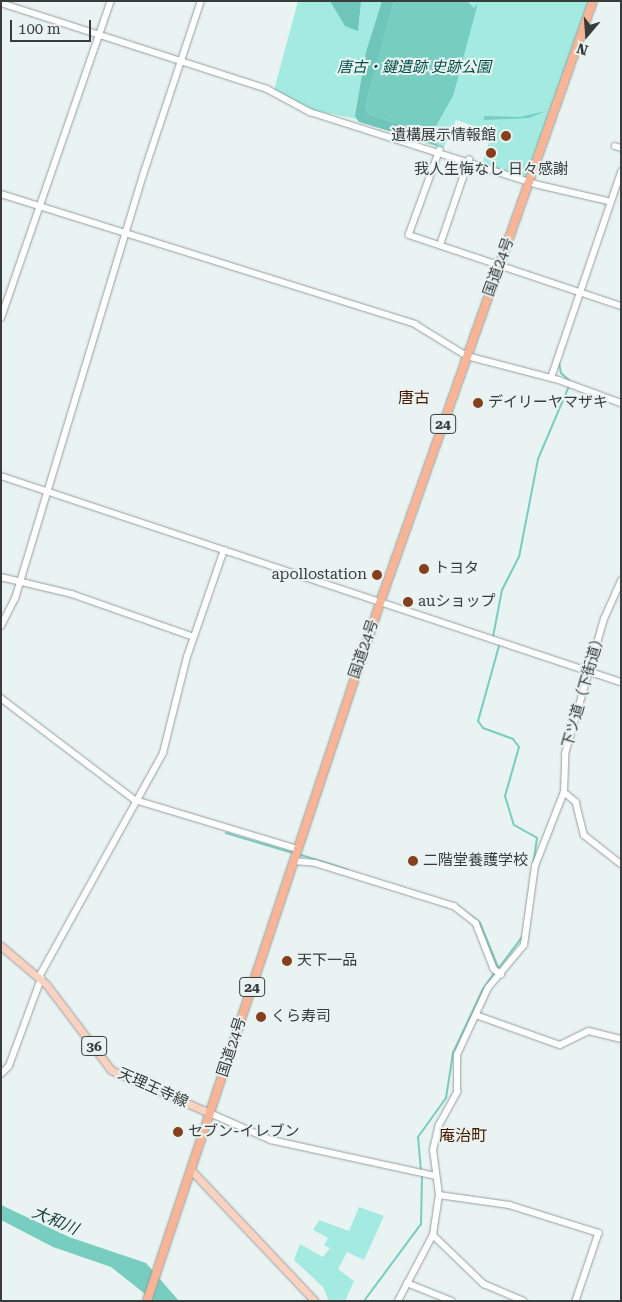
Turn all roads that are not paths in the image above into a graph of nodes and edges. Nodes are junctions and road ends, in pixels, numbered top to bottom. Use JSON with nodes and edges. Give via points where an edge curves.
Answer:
{"nodes":[{"id":1,"x":111,"y":1,"type":"edge"},
{"id":2,"x":201,"y":1,"type":"edge"},
{"id":3,"x":593,"y":1,"type":"edge"},
{"id":4,"x":1,"y":3,"type":"edge"},
{"id":5,"x":100,"y":38,"type":"junction"},
{"id":6,"x":181,"y":63,"type":"junction"},
{"id":7,"x":440,"y":150,"type":"junction"},
{"id":8,"x":469,"y":160,"type":"junction"},
{"id":9,"x":621,"y":172,"type":"edge"},
{"id":10,"x":530,"y":182,"type":"junction"},
{"id":11,"x":1,"y":194,"type":"edge"},
{"id":12,"x":608,"y":201,"type":"junction"},
{"id":13,"x":38,"y":206,"type":"junction"},
{"id":14,"x":127,"y":232,"type":"junction"},
{"id":15,"x":440,"y":245,"type":"junction"},
{"id":16,"x":500,"y":264,"type":"junction"},
{"id":17,"x":582,"y":294,"type":"junction"},
{"id":18,"x":621,"y":306,"type":"edge"},
{"id":19,"x":1,"y":318,"type":"edge"},
{"id":20,"x":468,"y":356,"type":"junction"},
{"id":21,"x":551,"y":378,"type":"junction"},
{"id":22,"x":621,"y":403,"type":"edge"},
{"id":23,"x":1,"y":476,"type":"edge"},
{"id":24,"x":46,"y":490,"type":"junction"},
{"id":25,"x":224,"y":550,"type":"junction"},
{"id":26,"x":1,"y":577,"type":"edge"},
{"id":27,"x":621,"y":581,"type":"edge"},
{"id":28,"x":20,"y":583,"type":"junction"},
{"id":29,"x":380,"y":600,"type":"junction"},
{"id":30,"x":1,"y":626,"type":"edge"},
{"id":31,"x":194,"y":637,"type":"junction"},
{"id":32,"x":589,"y":673,"type":"junction"},
{"id":33,"x":621,"y":682,"type":"edge"},
{"id":34,"x":1,"y":698,"type":"edge"},
{"id":35,"x":564,"y":792,"type":"junction"},
{"id":36,"x":135,"y":800,"type":"junction"},
{"id":37,"x":297,"y":849,"type":"junction"},
{"id":38,"x":294,"y":861,"type":"junction"},
{"id":39,"x":621,"y":864,"type":"edge"},
{"id":40,"x":1,"y":946,"type":"edge"},
{"id":41,"x":500,"y":974,"type":"junction"},
{"id":42,"x":40,"y":978,"type":"junction"},
{"id":43,"x":476,"y":1015,"type":"junction"},
{"id":44,"x":621,"y":1039,"type":"edge"},
{"id":45,"x":1,"y":1074,"type":"edge"},
{"id":46,"x":210,"y":1113,"type":"junction"},
{"id":47,"x":191,"y":1170,"type":"junction"},
{"id":48,"x":436,"y":1176,"type":"junction"},
{"id":49,"x":439,"y":1195,"type":"junction"},
{"id":50,"x":433,"y":1234,"type":"junction"},
{"id":51,"x":407,"y":1283,"type":"junction"},
{"id":52,"x":444,"y":1299,"type":"edge"},
{"id":53,"x":147,"y":1301,"type":"edge"},
{"id":54,"x":315,"y":1301,"type":"edge"},
{"id":55,"x":398,"y":1301,"type":"edge"},
{"id":56,"x":452,"y":1301,"type":"edge"},
{"id":57,"x":524,"y":1301,"type":"edge"},
{"id":58,"x":576,"y":1301,"type":"edge"}],
"edges":[{"from":1,"to":5,"type":"street"},
{"from":2,"to":6,"type":"street"},
{"from":3,"to":10,"type":"highway","name":"国道24号","number":"24"},
{"from":4,"to":5,"type":"street"},
{"from":5,"to":6,"type":"street"},
{"from":5,"to":13,"type":"street"},
{"from":6,"to":7,"type":"street","via":[[267,89],[310,112]]},
{"from":6,"to":14,"type":"street"},
{"from":7,"to":8,"type":"street"},
{"from":7,"to":15,"type":"street","via":[[409,235]]},
{"from":8,"to":10,"type":"street"},
{"from":8,"to":15,"type":"street"},
{"from":9,"to":12,"type":"street"},
{"from":10,"to":12,"type":"street"},
{"from":10,"to":16,"type":"highway","name":"国道24号","number":"24"},
{"from":11,"to":13,"type":"street"},
{"from":12,"to":17,"type":"street"},
{"from":13,"to":14,"type":"street"},
{"from":13,"to":19,"type":"street"},
{"from":14,"to":20,"type":"street","via":[[415,324]]},
{"from":14,"to":24,"type":"street"},
{"from":15,"to":16,"type":"street"},
{"from":16,"to":17,"type":"street"},
{"from":16,"to":20,"type":"highway","name":"国道24号","number":"24"},
{"from":17,"to":18,"type":"street"},
{"from":17,"to":21,"type":"street"},
{"from":20,"to":21,"type":"street"},
{"from":20,"to":29,"type":"highway","name":"国道24号","number":"24"},
{"from":21,"to":22,"type":"street"},
{"from":23,"to":24,"type":"street"},
{"from":24,"to":25,"type":"street"},
{"from":24,"to":28,"type":"street"},
{"from":25,"to":29,"type":"street"},
{"from":25,"to":31,"type":"street"},
{"from":26,"to":28,"type":"street"},
{"from":27,"to":32,"type":"street","name":"下ツ道（下街道）"},
{"from":28,"to":30,"type":"street"},
{"from":28,"to":31,"type":"street","via":[[72,594]]},
{"from":29,"to":32,"type":"street"},
{"from":29,"to":37,"type":"highway","name":"国道24号","number":"24"},
{"from":31,"to":36,"type":"street","via":[[166,747]]},
{"from":32,"to":33,"type":"street"},
{"from":32,"to":35,"type":"street","name":"下ツ道（下街道）","via":[[565,754]]},
{"from":34,"to":36,"type":"street"},
{"from":35,"to":39,"type":"street","via":[[576,802],[584,835]]},
{"from":35,"to":41,"type":"street","name":"下ツ道（下街道）","via":[[535,866],[524,945]]},
{"from":36,"to":37,"type":"street"},
{"from":36,"to":42,"type":"street"},
{"from":37,"to":38,"type":"highway","name":"国道24号","number":"24"},
{"from":38,"to":41,"type":"street","via":[[315,863],[454,906],[480,928],[494,969]]},
{"from":38,"to":46,"type":"highway","name":"国道24号","number":"24"},
{"from":40,"to":42,"type":"main road","name":"天理王寺線","number":"36"},
{"from":41,"to":43,"type":"street","name":"下ツ道（下街道）"},
{"from":42,"to":45,"type":"street","via":[[8,1066]]},
{"from":42,"to":46,"type":"main road","name":"天理王寺線","number":"36","via":[[112,1070]]},
{"from":43,"to":44,"type":"street","via":[[560,1045],[589,1031]]},
{"from":43,"to":48,"type":"street","name":"下ツ道（下街道）","via":[[457,1055],[457,1092],[435,1135]]},
{"from":46,"to":47,"type":"highway","name":"国道24号","number":"24"},
{"from":46,"to":48,"type":"street","via":[[271,1140]]},
{"from":47,"to":53,"type":"highway","name":"国道24号","number":"24"},
{"from":47,"to":54,"type":"main road"},
{"from":48,"to":49,"type":"street","name":"下ツ道（下街道）"},
{"from":49,"to":50,"type":"street","name":"下ツ道（下街道）"},
{"from":49,"to":58,"type":"street","via":[[509,1205],[599,1233]]},
{"from":50,"to":51,"type":"street","name":"下ツ道（下街道）"},
{"from":50,"to":57,"type":"street","via":[[484,1284]]},
{"from":51,"to":52,"type":"street"},
{"from":51,"to":55,"type":"street","name":"下ツ道（下街道）"},
{"from":52,"to":56,"type":"street"}]}
